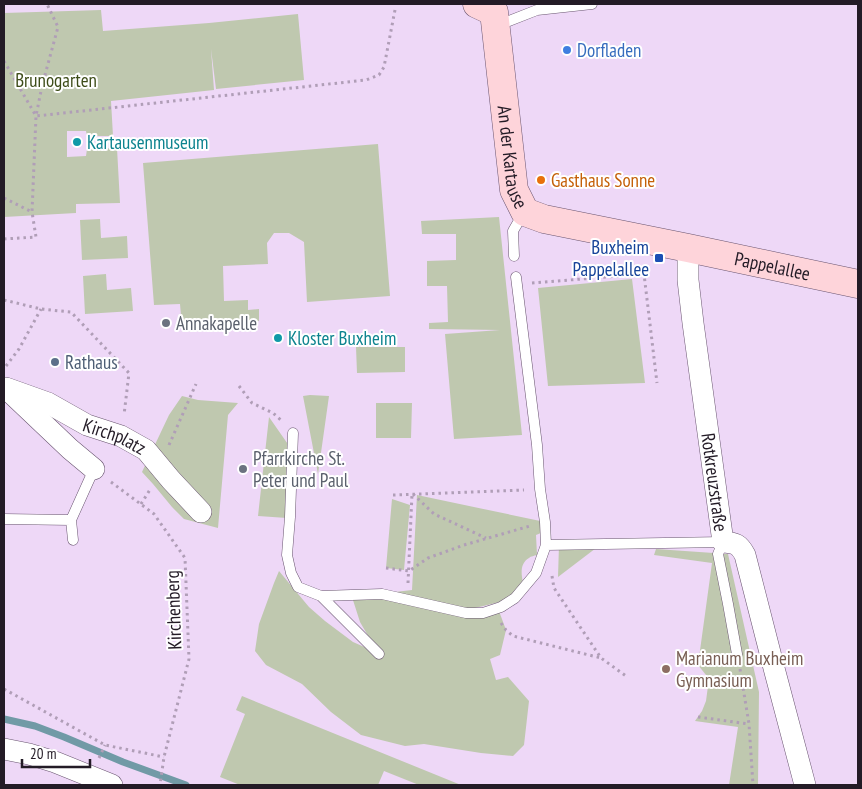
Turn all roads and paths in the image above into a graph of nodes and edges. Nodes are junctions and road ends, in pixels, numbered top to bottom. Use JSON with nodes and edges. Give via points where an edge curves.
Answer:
{"nodes":[{"id":1,"x":47,"y":4,"type":"edge"},
{"id":2,"x":592,"y":4,"type":"edge"},
{"id":3,"x":395,"y":10,"type":"dead end"},
{"id":4,"x":490,"y":11,"type":"edge"},
{"id":5,"x":4,"y":61,"type":"edge"},
{"id":6,"x":36,"y":116,"type":"junction"},
{"id":7,"x":4,"y":198,"type":"edge"},
{"id":8,"x":32,"y":212,"type":"junction"},
{"id":9,"x":525,"y":212,"type":"junction"},
{"id":10,"x":4,"y":239,"type":"edge"},
{"id":11,"x":688,"y":248,"type":"junction"},
{"id":12,"x":514,"y":256,"type":"dead end"},
{"id":13,"x":516,"y":277,"type":"dead end"},
{"id":14,"x":531,"y":283,"type":"dead end"},
{"id":15,"x":858,"y":284,"type":"edge"},
{"id":16,"x":4,"y":300,"type":"edge"},
{"id":17,"x":41,"y":309,"type":"junction"},
{"id":18,"x":11,"y":360,"type":"dead end"},
{"id":19,"x":657,"y":383,"type":"dead end"},
{"id":20,"x":196,"y":384,"type":"dead end"},
{"id":21,"x":239,"y":386,"type":"dead end"},
{"id":22,"x":5,"y":387,"type":"edge"},
{"id":23,"x":293,"y":433,"type":"joint"},
{"id":24,"x":121,"y":436,"type":"junction"},
{"id":25,"x":160,"y":467,"type":"junction"},
{"id":26,"x":94,"y":470,"type":"junction"},
{"id":27,"x":540,"y":489,"type":"junction"},
{"id":28,"x":412,"y":494,"type":"junction"},
{"id":29,"x":392,"y":495,"type":"dead end"},
{"id":30,"x":201,"y":512,"type":"dead end"},
{"id":31,"x":4,"y":519,"type":"edge"},
{"id":32,"x":71,"y":520,"type":"junction"},
{"id":33,"x":545,"y":522,"type":"junction"},
{"id":34,"x":486,"y":538,"type":"junction"},
{"id":35,"x":74,"y":540,"type":"dead end"},
{"id":36,"x":723,"y":542,"type":"junction"},
{"id":37,"x":546,"y":546,"type":"junction"},
{"id":38,"x":386,"y":568,"type":"dead end"},
{"id":39,"x":409,"y":571,"type":"junction"},
{"id":40,"x":321,"y":596,"type":"junction"},
{"id":41,"x":407,"y":600,"type":"junction"},
{"id":42,"x":493,"y":610,"type":"junction"},
{"id":43,"x":379,"y":654,"type":"dead end"},
{"id":44,"x":737,"y":654,"type":"joint"},
{"id":45,"x":601,"y":658,"type":"junction"},
{"id":46,"x":626,"y":676,"type":"dead end"},
{"id":47,"x":4,"y":688,"type":"edge"},
{"id":48,"x":698,"y":717,"type":"dead end"},
{"id":49,"x":749,"y":724,"type":"junction"},
{"id":50,"x":4,"y":749,"type":"edge"},
{"id":51,"x":164,"y":757,"type":"junction"},
{"id":52,"x":112,"y":785,"type":"edge"},
{"id":53,"x":160,"y":785,"type":"edge"},
{"id":54,"x":753,"y":785,"type":"edge"},
{"id":55,"x":805,"y":785,"type":"edge"}],
"edges":[{"from":1,"to":6,"type":"path","via":[[58,27]]},
{"from":2,"to":4,"type":"lane"},
{"from":3,"to":6,"type":"path","via":[[384,67],[378,75],[366,80]]},
{"from":4,"to":9,"type":"street","name":"An der Kartause","via":[[514,190]]},
{"from":5,"to":6,"type":"path"},
{"from":6,"to":8,"type":"path"},
{"from":7,"to":8,"type":"path"},
{"from":8,"to":10,"type":"path","via":[[36,237]]},
{"from":9,"to":11,"type":"street","name":"An der Kartause","via":[[544,219]]},
{"from":9,"to":12,"type":"lane","via":[[513,231]]},
{"from":11,"to":15,"type":"street","name":"Pappelallee"},
{"from":11,"to":36,"type":"street","name":"Rotkreuzstraße","via":[[693,323]]},
{"from":13,"to":27,"type":"lane"},
{"from":14,"to":19,"type":"path","via":[[644,274]]},
{"from":16,"to":17,"type":"path"},
{"from":17,"to":18,"type":"path"},
{"from":17,"to":24,"type":"path","via":[[71,312],[129,374]]},
{"from":20,"to":25,"type":"path"},
{"from":21,"to":23,"type":"path","via":[[252,403],[273,413]]},
{"from":22,"to":24,"type":"street","name":"Kirchplatz","via":[[48,403],[87,425]]},
{"from":22,"to":26,"type":"street","name":"Kirchplatz"},
{"from":23,"to":40,"type":"lane","via":[[286,555],[298,587]]},
{"from":24,"to":25,"type":"street","name":"Kirchplatz","via":[[146,450]]},
{"from":25,"to":30,"type":"street","name":"Kirchplatz"},
{"from":26,"to":32,"type":"lane"},
{"from":26,"to":51,"type":"path","name":"Kirchenberg","via":[[154,514],[185,558],[189,659]]},
{"from":27,"to":28,"type":"path"},
{"from":27,"to":33,"type":"lane"},
{"from":28,"to":29,"type":"path"},
{"from":28,"to":34,"type":"path","via":[[434,514]]},
{"from":28,"to":39,"type":"path"},
{"from":31,"to":32,"type":"lane"},
{"from":32,"to":35,"type":"lane"},
{"from":33,"to":34,"type":"path"},
{"from":33,"to":37,"type":"lane"},
{"from":34,"to":39,"type":"path","via":[[428,558]]},
{"from":36,"to":37,"type":"lane"},
{"from":36,"to":44,"type":"lane","via":[[718,554]]},
{"from":36,"to":55,"type":"street","name":"Rotkreuzstraße","via":[[740,546],[749,566]]},
{"from":37,"to":42,"type":"lane","via":[[536,572],[516,598]]},
{"from":37,"to":45,"type":"path","via":[[554,588]]},
{"from":38,"to":39,"type":"path"},
{"from":39,"to":41,"type":"path"},
{"from":40,"to":41,"type":"lane","via":[[382,594]]},
{"from":40,"to":43,"type":"lane"},
{"from":41,"to":42,"type":"lane","via":[[466,613]]},
{"from":42,"to":45,"type":"path","via":[[513,636]]},
{"from":44,"to":49,"type":"path"},
{"from":45,"to":46,"type":"path"},
{"from":47,"to":51,"type":"path","via":[[105,745]]},
{"from":48,"to":49,"type":"path"},
{"from":49,"to":54,"type":"path"},
{"from":50,"to":52,"type":"street","via":[[55,762]]},
{"from":51,"to":53,"type":"path","name":"Kirchenberg"}]}
